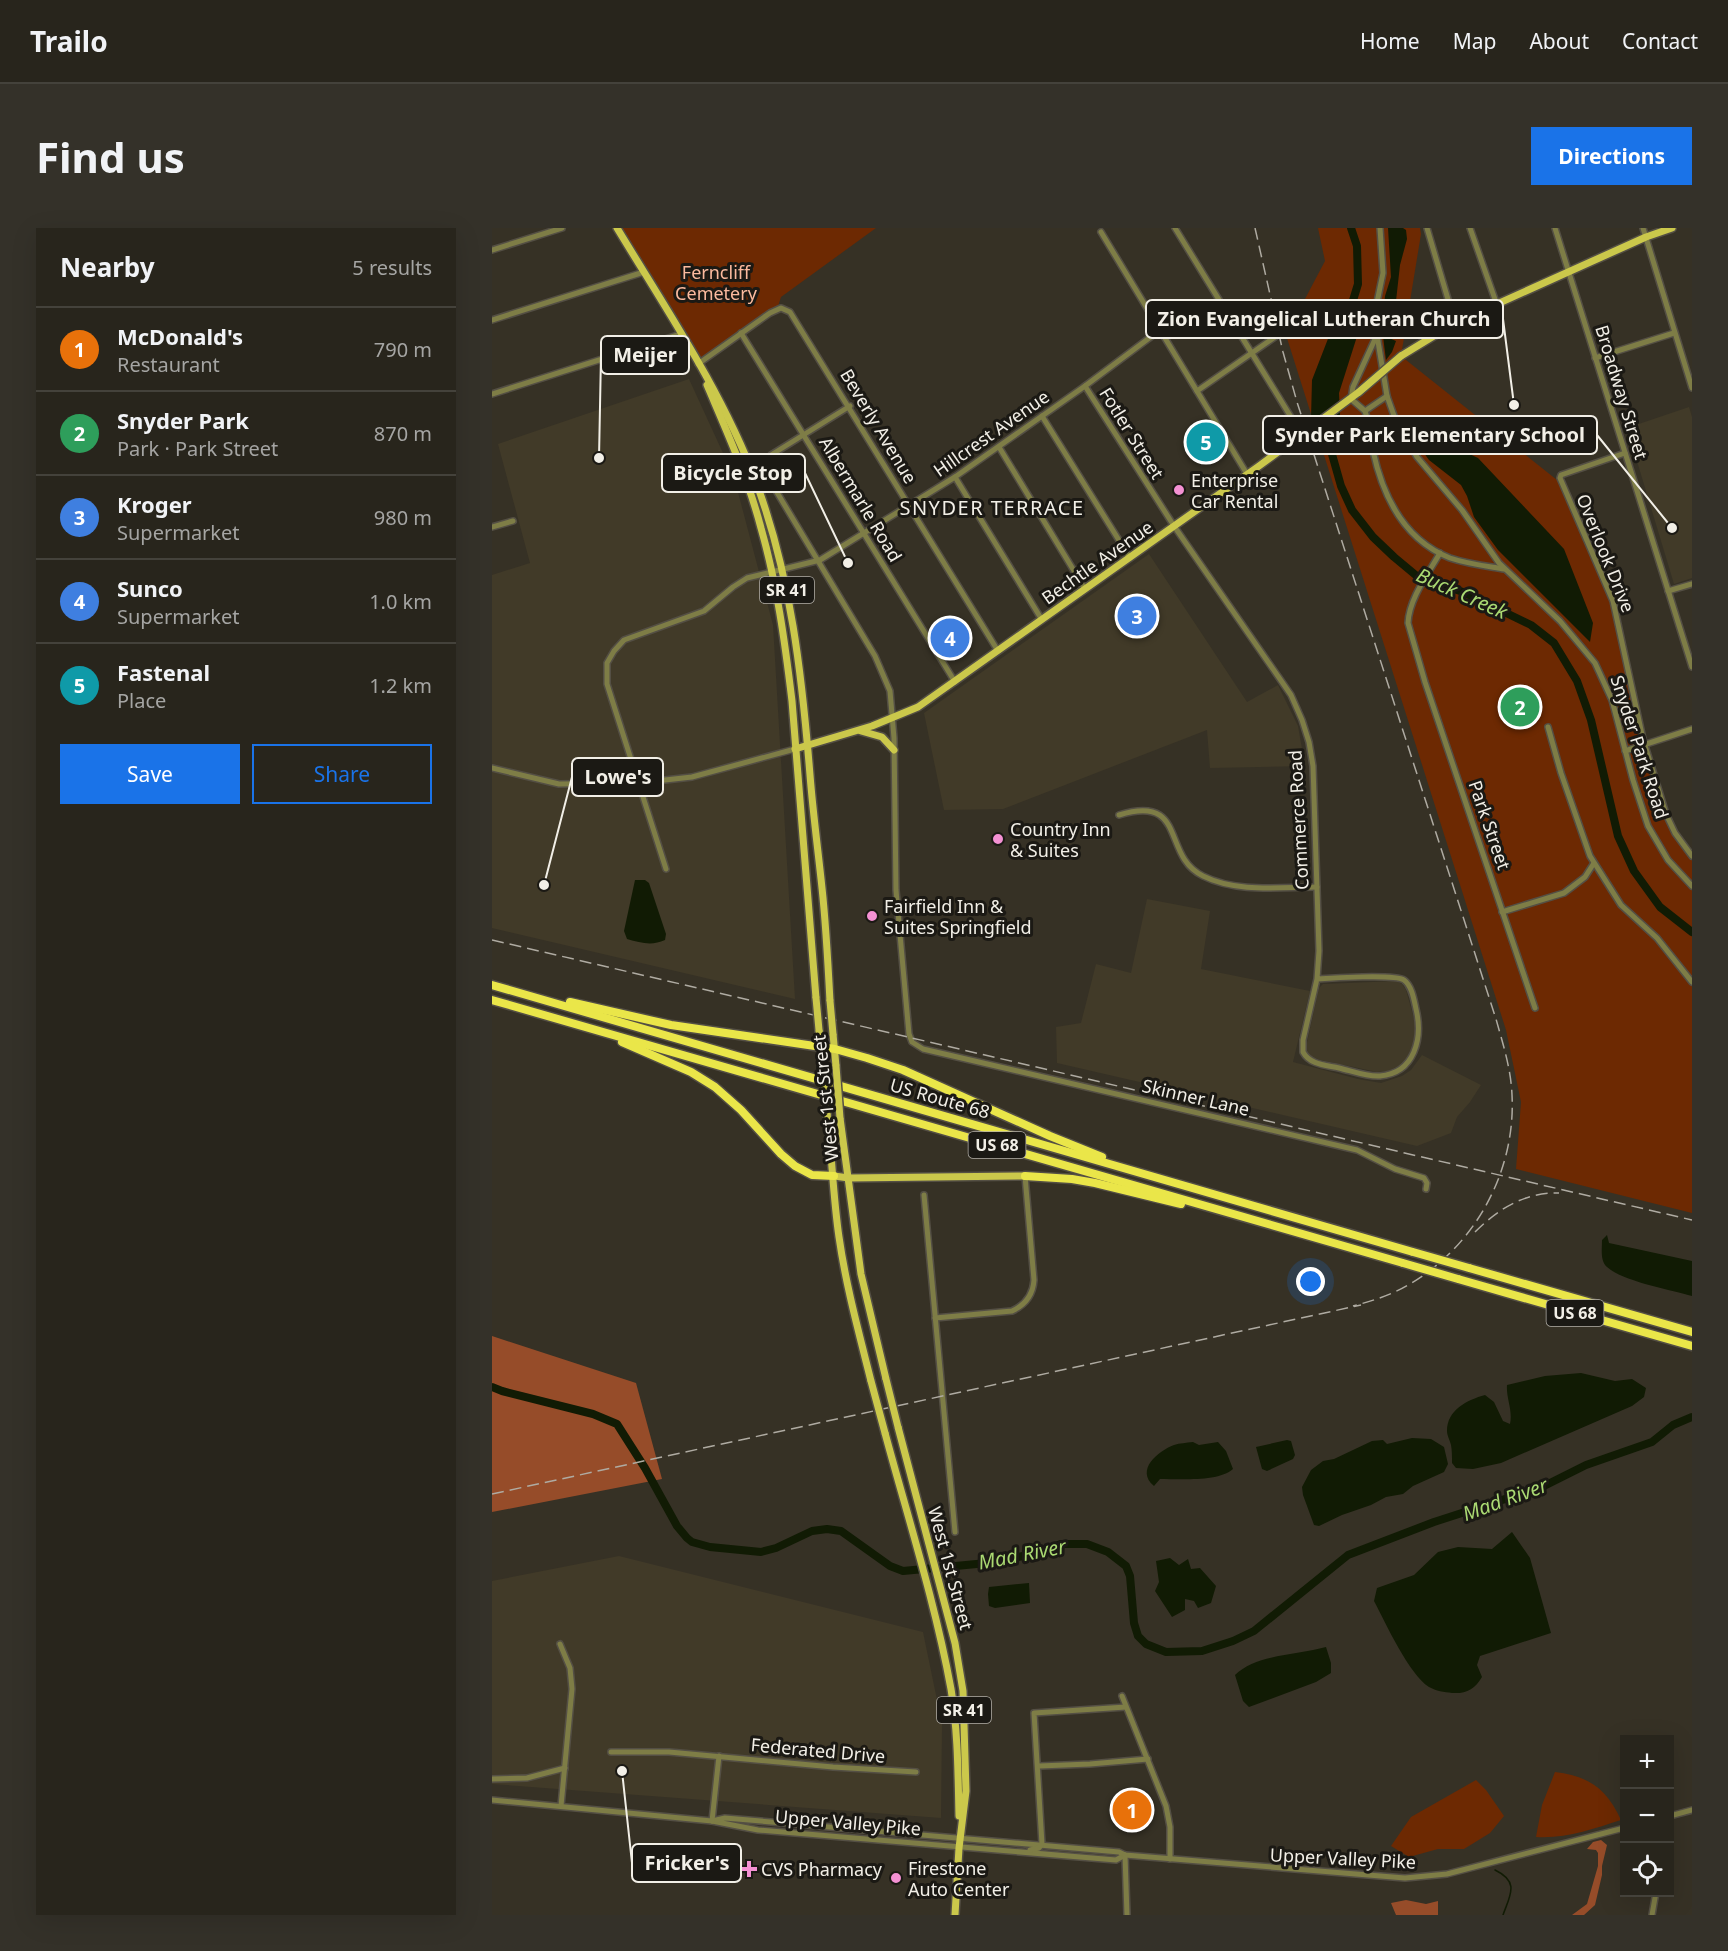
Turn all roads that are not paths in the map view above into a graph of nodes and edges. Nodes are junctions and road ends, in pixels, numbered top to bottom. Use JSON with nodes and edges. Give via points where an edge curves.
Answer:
{"nodes":[{"id":1,"x":562,"y":228,"type":"edge"},
{"id":2,"x":617,"y":228,"type":"edge"},
{"id":3,"x":1175,"y":228,"type":"edge"},
{"id":4,"x":1380,"y":228,"type":"edge"},
{"id":5,"x":1427,"y":228,"type":"edge"},
{"id":6,"x":1470,"y":228,"type":"edge"},
{"id":7,"x":1555,"y":228,"type":"edge"},
{"id":8,"x":1643,"y":228,"type":"edge"},
{"id":9,"x":1672,"y":228,"type":"edge"},
{"id":10,"x":1101,"y":232,"type":"dead end"},
{"id":11,"x":1646,"y":237,"type":"junction"},
{"id":12,"x":492,"y":250,"type":"edge"},
{"id":13,"x":644,"y":272,"type":"junction"},
{"id":14,"x":1569,"y":272,"type":"junction"},
{"id":15,"x":1497,"y":305,"type":"junction"},
{"id":16,"x":492,"y":320,"type":"edge"},
{"id":17,"x":1455,"y":323,"type":"junction"},
{"id":18,"x":1160,"y":330,"type":"junction"},
{"id":19,"x":741,"y":333,"type":"junction"},
{"id":20,"x":1674,"y":333,"type":"junction"},
{"id":21,"x":681,"y":334,"type":"junction"},
{"id":22,"x":1275,"y":337,"type":"dead end"},
{"id":23,"x":1376,"y":337,"type":"junction"},
{"id":24,"x":1251,"y":353,"type":"junction"},
{"id":25,"x":1595,"y":358,"type":"junction"},
{"id":26,"x":698,"y":364,"type":"junction"},
{"id":27,"x":1085,"y":386,"type":"junction"},
{"id":28,"x":1692,"y":388,"type":"edge"},
{"id":29,"x":1197,"y":391,"type":"junction"},
{"id":30,"x":492,"y":394,"type":"edge"},
{"id":31,"x":1387,"y":396,"type":"junction"},
{"id":32,"x":1351,"y":399,"type":"junction"},
{"id":33,"x":850,"y":406,"type":"junction"},
{"id":34,"x":1365,"y":411,"type":"junction"},
{"id":35,"x":1042,"y":416,"type":"junction"},
{"id":36,"x":804,"y":435,"type":"junction"},
{"id":37,"x":1302,"y":435,"type":"junction"},
{"id":38,"x":999,"y":447,"type":"junction"},
{"id":39,"x":1625,"y":453,"type":"junction"},
{"id":40,"x":1247,"y":474,"type":"junction"},
{"id":41,"x":954,"y":477,"type":"junction"},
{"id":42,"x":910,"y":506,"type":"junction"},
{"id":43,"x":513,"y":521,"type":"dead end"},
{"id":44,"x":1174,"y":526,"type":"junction"},
{"id":45,"x":492,"y":527,"type":"edge"},
{"id":46,"x":863,"y":533,"type":"junction"},
{"id":47,"x":1440,"y":553,"type":"junction"},
{"id":48,"x":1130,"y":558,"type":"junction"},
{"id":49,"x":816,"y":561,"type":"junction"},
{"id":50,"x":1504,"y":569,"type":"junction"},
{"id":51,"x":783,"y":570,"type":"junction"},
{"id":52,"x":771,"y":572,"type":"junction"},
{"id":53,"x":1692,"y":584,"type":"edge"},
{"id":54,"x":1085,"y":589,"type":"junction"},
{"id":55,"x":1668,"y":591,"type":"junction"},
{"id":56,"x":1042,"y":620,"type":"junction"},
{"id":57,"x":999,"y":651,"type":"junction"},
{"id":58,"x":1690,"y":656,"type":"edge"},
{"id":59,"x":1692,"y":667,"type":"edge"},
{"id":60,"x":955,"y":682,"type":"junction"},
{"id":61,"x":893,"y":718,"type":"junction"},
{"id":62,"x":1548,"y":727,"type":"dead end"},
{"id":63,"x":1692,"y":729,"type":"edge"},
{"id":64,"x":858,"y":730,"type":"junction"},
{"id":65,"x":1644,"y":744,"type":"junction"},
{"id":66,"x":808,"y":745,"type":"junction"},
{"id":67,"x":795,"y":749,"type":"junction"},
{"id":68,"x":894,"y":750,"type":"junction"},
{"id":69,"x":1625,"y":751,"type":"junction"},
{"id":70,"x":630,"y":760,"type":"junction"},
{"id":71,"x":492,"y":768,"type":"edge"},
{"id":72,"x":625,"y":783,"type":"junction"},
{"id":73,"x":638,"y":783,"type":"junction"},
{"id":74,"x":1119,"y":814,"type":"dead end"},
{"id":75,"x":1692,"y":856,"type":"edge"},
{"id":76,"x":1594,"y":863,"type":"junction"},
{"id":77,"x":666,"y":869,"type":"dead end"},
{"id":78,"x":1692,"y":886,"type":"edge"},
{"id":79,"x":1317,"y":887,"type":"junction"},
{"id":80,"x":1502,"y":912,"type":"junction"},
{"id":81,"x":1317,"y":979,"type":"junction"},
{"id":82,"x":1692,"y":982,"type":"edge"},
{"id":83,"x":492,"y":985,"type":"edge"},
{"id":84,"x":492,"y":999,"type":"edge"},
{"id":85,"x":1535,"y":1008,"type":"dead end"},
{"id":86,"x":591,"y":1028,"type":"junction"},
{"id":87,"x":820,"y":1047,"type":"junction"},
{"id":88,"x":835,"y":1049,"type":"junction"},
{"id":89,"x":1132,"y":1171,"type":"junction"},
{"id":90,"x":834,"y":1176,"type":"junction"},
{"id":91,"x":1025,"y":1176,"type":"junction"},
{"id":92,"x":849,"y":1178,"type":"junction"},
{"id":93,"x":1426,"y":1189,"type":"dead end"},
{"id":94,"x":924,"y":1196,"type":"dead end"},
{"id":95,"x":1228,"y":1212,"type":"junction"},
{"id":96,"x":935,"y":1318,"type":"junction"},
{"id":97,"x":1692,"y":1332,"type":"edge"},
{"id":98,"x":1692,"y":1346,"type":"edge"},
{"id":99,"x":955,"y":1532,"type":"dead end"},
{"id":100,"x":560,"y":1644,"type":"dead end"},
{"id":101,"x":1122,"y":1696,"type":"dead end"},
{"id":102,"x":1126,"y":1707,"type":"junction"},
{"id":103,"x":611,"y":1752,"type":"dead end"},
{"id":104,"x":719,"y":1756,"type":"junction"},
{"id":105,"x":1148,"y":1759,"type":"junction"},
{"id":106,"x":1039,"y":1766,"type":"junction"},
{"id":107,"x":565,"y":1768,"type":"junction"},
{"id":108,"x":916,"y":1772,"type":"dead end"},
{"id":109,"x":492,"y":1779,"type":"edge"},
{"id":110,"x":492,"y":1800,"type":"edge"},
{"id":111,"x":561,"y":1806,"type":"junction"},
{"id":112,"x":1692,"y":1810,"type":"edge"},
{"id":113,"x":1674,"y":1815,"type":"edge"},
{"id":114,"x":712,"y":1821,"type":"junction"},
{"id":115,"x":1620,"y":1829,"type":"edge"},
{"id":116,"x":960,"y":1837,"type":"junction"},
{"id":117,"x":1042,"y":1844,"type":"junction"},
{"id":118,"x":959,"y":1848,"type":"junction"},
{"id":119,"x":1002,"y":1851,"type":"junction"},
{"id":120,"x":1125,"y":1855,"type":"junction"},
{"id":121,"x":1170,"y":1858,"type":"junction"},
{"id":122,"x":1655,"y":1897,"type":"edge"},
{"id":123,"x":955,"y":1915,"type":"edge"},
{"id":124,"x":1127,"y":1915,"type":"edge"},
{"id":125,"x":1652,"y":1915,"type":"edge"}],
"edges":[{"from":1,"to":12,"type":"street"},
{"from":2,"to":13,"type":"main road","name":"West 1st Street","number":"SR 41"},
{"from":3,"to":24,"type":"street"},
{"from":4,"to":23,"type":"street","name":"Snyder Park Road","via":[[1383,273],[1374,310]]},
{"from":5,"to":17,"type":"street"},
{"from":6,"to":15,"type":"street"},
{"from":7,"to":14,"type":"street","name":"Broadway Street"},
{"from":8,"to":11,"type":"street"},
{"from":9,"to":11,"type":"main road","name":"Bechtle Avenue"},
{"from":10,"to":18,"type":"street"},
{"from":11,"to":14,"type":"main road","name":"Bechtle Avenue"},
{"from":11,"to":20,"type":"street"},
{"from":13,"to":16,"type":"street"},
{"from":13,"to":21,"type":"main road","name":"West 1st Street","number":"SR 41"},
{"from":14,"to":15,"type":"main road","name":"Bechtle Avenue"},
{"from":14,"to":25,"type":"street","name":"Broadway Street"},
{"from":15,"to":17,"type":"main road","name":"Bechtle Avenue"},
{"from":17,"to":32,"type":"main road","name":"Bechtle Avenue","bridge":true,"via":[[1401,356]]},
{"from":18,"to":27,"type":"street","name":"Hillcrest Avenue"},
{"from":18,"to":29,"type":"street"},
{"from":19,"to":26,"type":"street"},
{"from":19,"to":33,"type":"street","name":"Beverly Avenue","via":[[777,309],[788,310]]},
{"from":19,"to":36,"type":"street","name":"Albermarle Road"},
{"from":20,"to":25,"type":"street"},
{"from":20,"to":28,"type":"street"},
{"from":21,"to":26,"type":"main road","name":"West 1st Street","number":"SR 41"},
{"from":21,"to":30,"type":"street"},
{"from":22,"to":24,"type":"street"},
{"from":23,"to":31,"type":"street","name":"Snyder Park Road"},
{"from":23,"to":32,"type":"street"},
{"from":24,"to":29,"type":"street"},
{"from":24,"to":37,"type":"street"},
{"from":25,"to":39,"type":"street","name":"Broadway Street"},
{"from":26,"to":51,"type":"main road","name":"West 1st Street","number":"SR 41","via":[[719,397],[756,481]]},
{"from":26,"to":52,"type":"main road","name":"West 1st Street","number":"SR 41","via":[[732,441],[762,528]]},
{"from":27,"to":35,"type":"street","name":"Hillcrest Avenue"},
{"from":27,"to":44,"type":"street","name":"Fotler Street"},
{"from":29,"to":40,"type":"street"},
{"from":31,"to":34,"type":"street"},
{"from":31,"to":50,"type":"street","name":"Snyder Park Road","via":[[1407,442]]},
{"from":32,"to":34,"type":"street"},
{"from":32,"to":37,"type":"main road","name":"Bechtle Avenue"},
{"from":33,"to":36,"type":"street"},
{"from":33,"to":42,"type":"street","name":"Beverly Avenue"},
{"from":34,"to":47,"type":"street","via":[[1373,452],[1395,512],[1413,534]]},
{"from":35,"to":38,"type":"street","name":"Hillcrest Avenue"},
{"from":35,"to":48,"type":"street"},
{"from":36,"to":46,"type":"street","name":"Albermarle Road"},
{"from":36,"to":49,"type":"street","via":[[771,455],[764,464],[766,476]]},
{"from":37,"to":40,"type":"main road","name":"Bechtle Avenue"},
{"from":38,"to":41,"type":"street","name":"Hillcrest Avenue"},
{"from":38,"to":54,"type":"street"},
{"from":39,"to":55,"type":"street","name":"Broadway Street"},
{"from":39,"to":65,"type":"street","name":"Overlook Drive","via":[[1560,478],[1613,601]]},
{"from":40,"to":44,"type":"main road","name":"Bechtle Avenue"},
{"from":41,"to":42,"type":"street","name":"Hillcrest Avenue"},
{"from":41,"to":56,"type":"street"},
{"from":42,"to":46,"type":"street","name":"Hillcrest Avenue"},
{"from":42,"to":57,"type":"street","name":"Beverly Avenue"},
{"from":43,"to":45,"type":"street"},
{"from":44,"to":48,"type":"main road","name":"Bechtle Avenue"},
{"from":44,"to":79,"type":"street","name":"Commerce Road","via":[[1291,695],[1302,720],[1313,766]]},
{"from":46,"to":49,"type":"street","name":"Hillcrest Avenue"},
{"from":46,"to":60,"type":"street","name":"Albermarle Road"},
{"from":47,"to":50,"type":"street","via":[[1463,562]]},
{"from":47,"to":80,"type":"street","name":"Park Street","via":[[1408,615],[1408,623]]},
{"from":48,"to":54,"type":"main road","name":"Bechtle Avenue"},
{"from":49,"to":51,"type":"street","name":"Hillcrest Avenue"},
{"from":49,"to":61,"type":"street","via":[[884,673],[891,691]]},
{"from":50,"to":69,"type":"street","name":"Snyder Park Road","via":[[1560,621],[1595,663],[1612,699]]},
{"from":51,"to":52,"type":"street","name":"Hillcrest Avenue"},
{"from":51,"to":66,"type":"main road","name":"West 1st Street","number":"SR 41"},
{"from":52,"to":67,"type":"main road","name":"West 1st Street","number":"SR 41","via":[[786,652]]},
{"from":52,"to":70,"type":"street","name":"Hillcrest Avenue","via":[[747,578],[704,611],[630,637],[614,651],[607,663],[607,684]]},
{"from":53,"to":55,"type":"street"},
{"from":54,"to":56,"type":"main road","name":"Bechtle Avenue"},
{"from":55,"to":58,"type":"street","name":"Broadway Street"},
{"from":56,"to":57,"type":"main road","name":"Bechtle Avenue"},
{"from":57,"to":60,"type":"main road","name":"Bechtle Avenue"},
{"from":58,"to":59,"type":"street","name":"Broadway Street"},
{"from":60,"to":61,"type":"main road","name":"Bechtle Avenue"},
{"from":61,"to":64,"type":"main road","name":"Bechtle Avenue"},
{"from":61,"to":68,"type":"street"},
{"from":62,"to":76,"type":"street"},
{"from":63,"to":65,"type":"street"},
{"from":64,"to":66,"type":"main road","name":"Bechtle Avenue"},
{"from":64,"to":68,"type":"main road","via":[[882,737]]},
{"from":65,"to":69,"type":"street"},
{"from":65,"to":75,"type":"street","via":[[1670,824]]},
{"from":66,"to":67,"type":"main road","name":"Bechtle Avenue"},
{"from":66,"to":88,"type":"main road","name":"West 1st Street","number":"SR 41","bridge":true},
{"from":67,"to":73,"type":"street","name":"Bechtle Avenue","via":[[692,777]]},
{"from":67,"to":87,"type":"main road","name":"West 1st Street","number":"SR 41","bridge":true},
{"from":68,"to":93,"type":"street","name":"Skinner Lane","via":[[896,890],[909,1034],[918,1047],[1357,1150],[1387,1166],[1424,1178]]},
{"from":69,"to":78,"type":"street","name":"Snyder Park Road","via":[[1648,826],[1668,861]]},
{"from":70,"to":72,"type":"street","name":"Hillcrest Avenue"},
{"from":70,"to":73,"type":"street","name":"Hillcrest Avenue"},
{"from":71,"to":72,"type":"street","name":"Bechtle Avenue","via":[[559,784]]},
{"from":72,"to":73,"type":"street","name":"Bechtle Avenue"},
{"from":73,"to":77,"type":"street","name":"Hillcrest Avenue"},
{"from":74,"to":79,"type":"street","via":[[1148,811],[1164,818],[1187,864],[1215,881],[1254,887]]},
{"from":76,"to":80,"type":"street","via":[[1564,893]]},
{"from":76,"to":82,"type":"street","via":[[1621,905],[1657,938]]},
{"from":79,"to":81,"type":"street","name":"Commerce Road"},
{"from":80,"to":85,"type":"street","name":"Park Street"},
{"from":81,"to":81,"type":"street","name":"Commerce Road","via":[[1404,980],[1417,1014],[1419,1034],[1417,1048],[1408,1062],[1382,1076],[1312,1062],[1305,1056],[1302,1048]]},
{"from":83,"to":87,"type":"highway","via":[[671,1025]]},
{"from":83,"to":89,"type":"highway","name":"US Route 68","number":"US 68"},
{"from":84,"to":86,"type":"highway","name":"US Route 68","number":"US 68"},
{"from":86,"to":90,"type":"highway","via":[[702,1079],[741,1110],[795,1166],[812,1175]]},
{"from":86,"to":95,"type":"highway","name":"US Route 68","number":"US 68"},
{"from":87,"to":88,"type":"highway"},
{"from":87,"to":90,"type":"main road","name":"West 1st Street","number":"SR 41","bridge":true},
{"from":88,"to":89,"type":"highway","via":[[903,1070]]},
{"from":88,"to":92,"type":"main road","name":"West 1st Street","number":"SR 41","bridge":true},
{"from":89,"to":97,"type":"highway","name":"US Route 68","number":"US 68","bridge":true},
{"from":90,"to":92,"type":"main road"},
{"from":90,"to":116,"type":"main road","name":"West 1st Street","number":"SR 41","bridge":true,"via":[[844,1270],[854,1315],[928,1587],[951,1691]]},
{"from":91,"to":92,"type":"main road"},
{"from":91,"to":95,"type":"highway","via":[[1095,1183]]},
{"from":91,"to":96,"type":"street","via":[[1034,1280],[1030,1295],[1011,1311]]},
{"from":92,"to":116,"type":"main road","name":"West 1st Street","number":"SR 41","bridge":true,"via":[[861,1274],[955,1643],[963,1691],[966,1791]]},
{"from":94,"to":96,"type":"street","name":"West 1st Street"},
{"from":95,"to":98,"type":"highway","name":"US Route 68","number":"US 68","bridge":true},
{"from":96,"to":99,"type":"street","name":"West 1st Street"},
{"from":100,"to":107,"type":"street","via":[[570,1668],[572,1689]]},
{"from":101,"to":102,"type":"street"},
{"from":102,"to":105,"type":"street"},
{"from":102,"to":106,"type":"street","via":[[1034,1713]]},
{"from":103,"to":104,"type":"street","name":"Federated Drive"},
{"from":104,"to":108,"type":"street","name":"Federated Drive"},
{"from":104,"to":114,"type":"street"},
{"from":105,"to":106,"type":"street"},
{"from":105,"to":121,"type":"street","via":[[1169,1818]]},
{"from":106,"to":117,"type":"street"},
{"from":107,"to":109,"type":"street","via":[[526,1778]]},
{"from":107,"to":111,"type":"street"},
{"from":110,"to":111,"type":"street","name":"Upper Valley Pike"},
{"from":111,"to":114,"type":"street","name":"Upper Valley Pike"},
{"from":112,"to":113,"type":"street"},
{"from":114,"to":116,"type":"street","name":"Upper Valley Pike","via":[[725,1818]]},
{"from":114,"to":118,"type":"street","name":"Upper Valley Pike","via":[[758,1830]]},
{"from":115,"to":121,"type":"street","name":"Upper Valley Pike","via":[[1423,1878]]},
{"from":116,"to":117,"type":"street","name":"Upper Valley Pike"},
{"from":116,"to":118,"type":"main road","name":"West 1st Street","number":"SR 41"},
{"from":117,"to":119,"type":"street","via":[[1034,1851]]},
{"from":117,"to":120,"type":"street","name":"Upper Valley Pike","via":[[1119,1851]]},
{"from":118,"to":119,"type":"street","name":"Upper Valley Pike"},
{"from":118,"to":123,"type":"main road","name":"West 1st Street","number":"SR 41"},
{"from":119,"to":120,"type":"street","name":"Upper Valley Pike","via":[[1116,1860]]},
{"from":120,"to":121,"type":"street","name":"Upper Valley Pike"},
{"from":120,"to":124,"type":"street"},
{"from":122,"to":125,"type":"street"}]}
